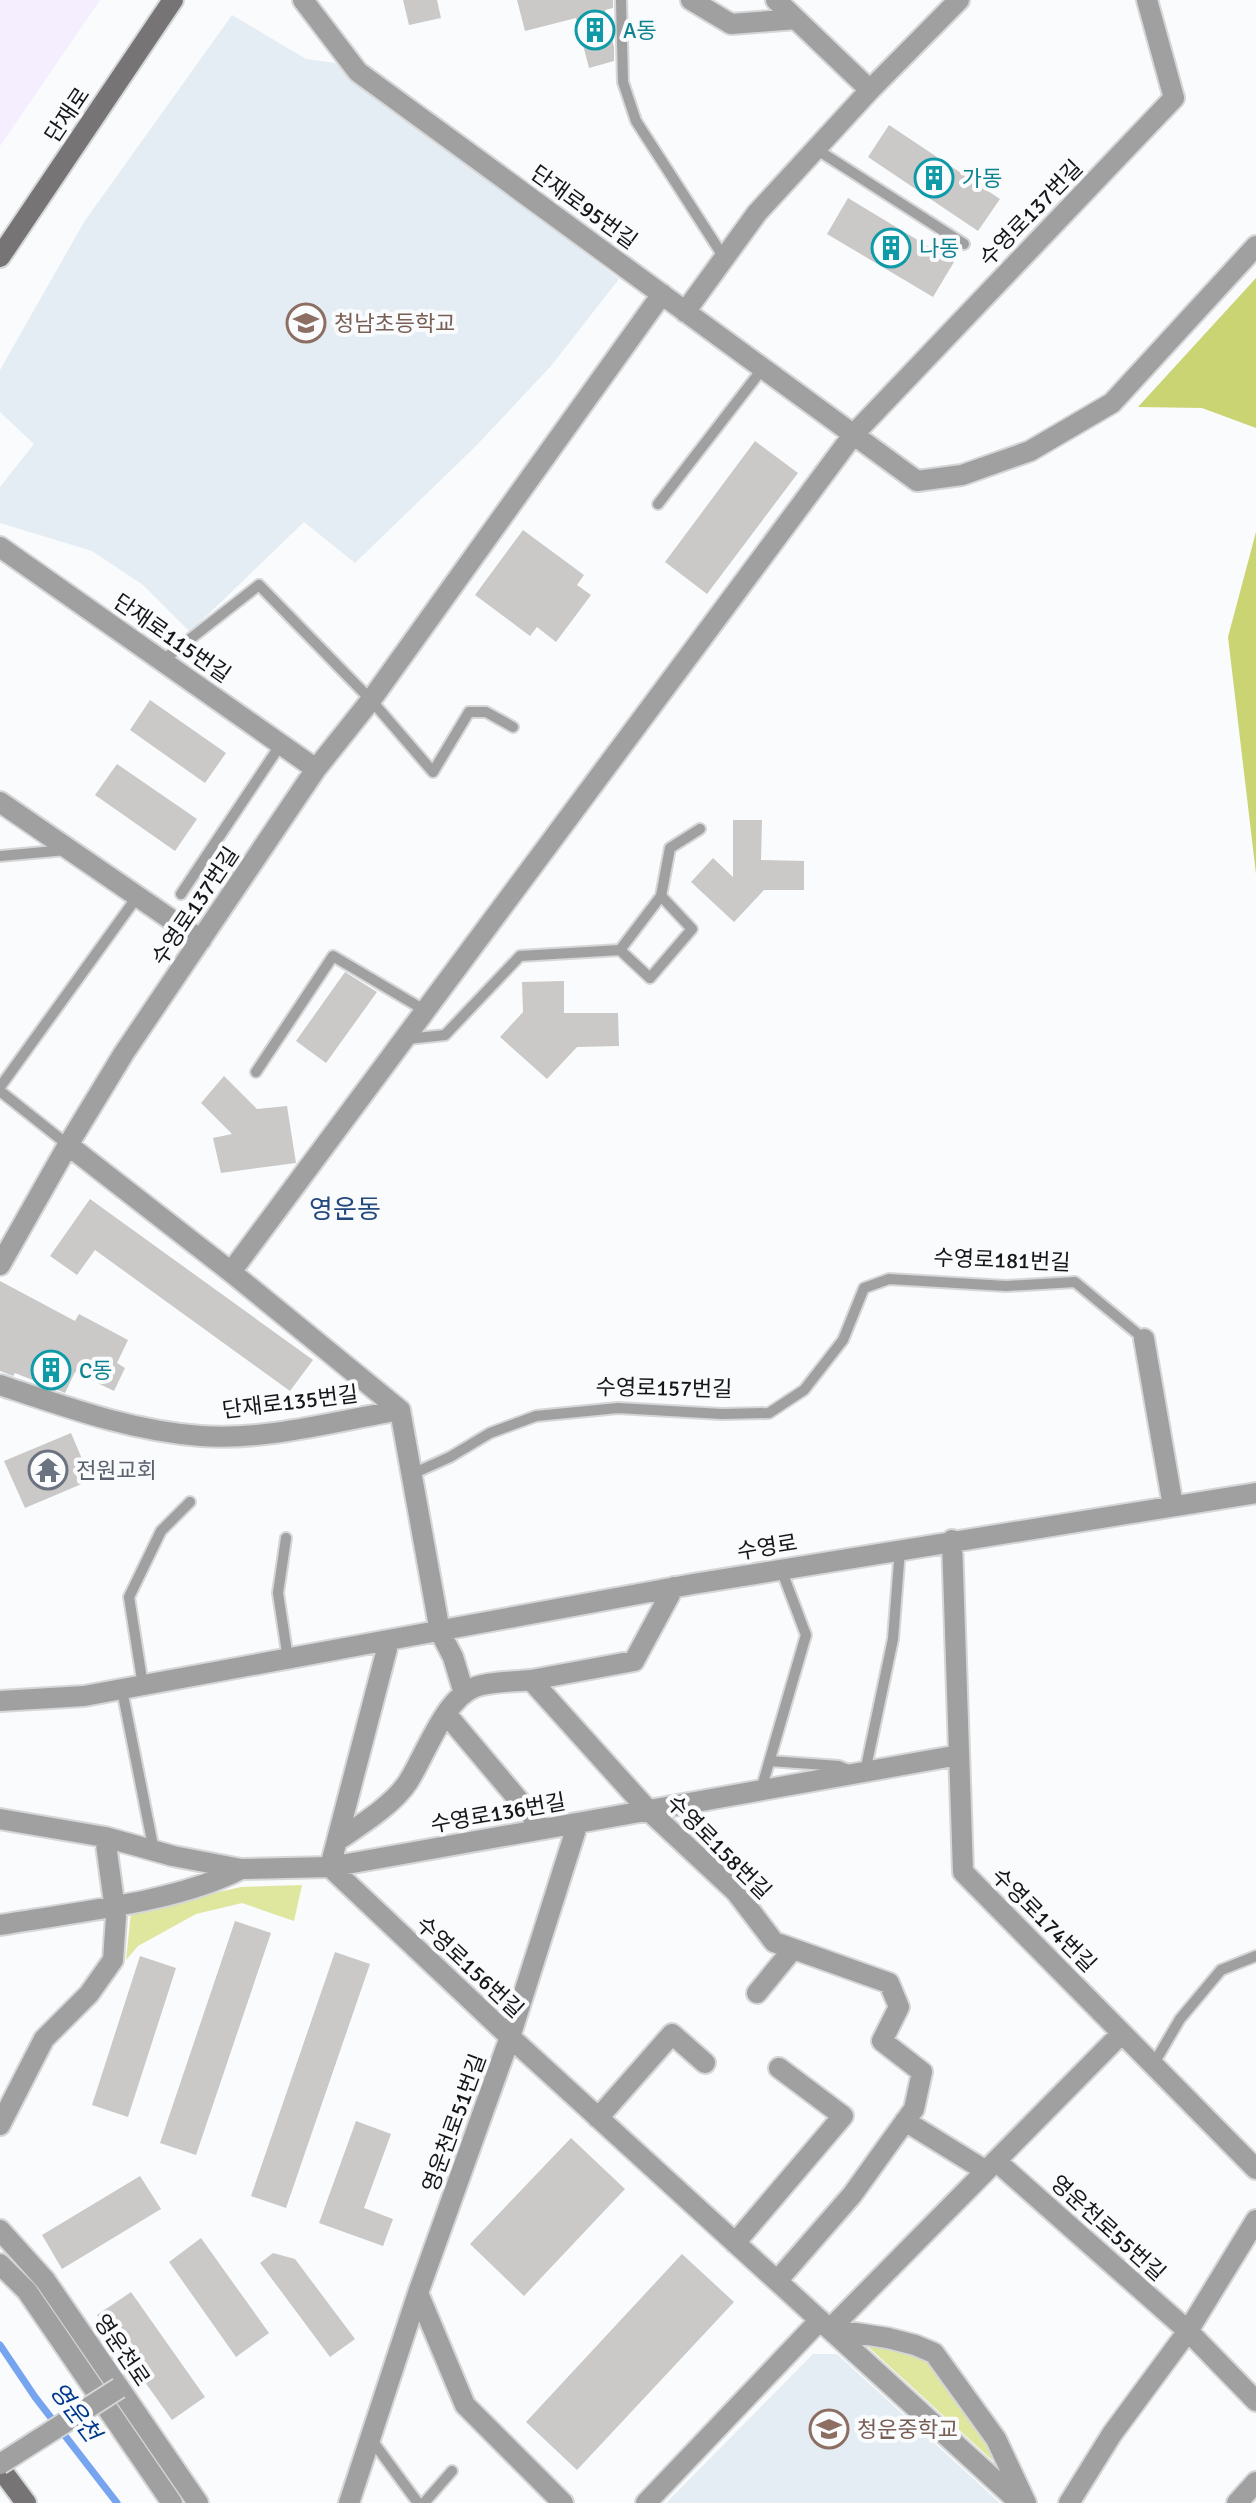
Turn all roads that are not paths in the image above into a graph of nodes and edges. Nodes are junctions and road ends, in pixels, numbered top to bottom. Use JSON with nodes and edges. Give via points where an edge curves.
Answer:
{"nodes":[{"id":1,"x":173,"y":0,"type":"edge"},
{"id":2,"x":303,"y":0,"type":"edge"},
{"id":3,"x":621,"y":0,"type":"edge"},
{"id":4,"x":691,"y":0,"type":"edge"},
{"id":5,"x":776,"y":0,"type":"edge"},
{"id":6,"x":959,"y":0,"type":"edge"},
{"id":7,"x":1147,"y":0,"type":"edge"},
{"id":8,"x":796,"y":19,"type":"junction"},
{"id":9,"x":870,"y":90,"type":"junction"},
{"id":10,"x":816,"y":149,"type":"junction"},
{"id":11,"x":964,"y":244,"type":"dead end"},
{"id":12,"x":1256,"y":246,"type":"edge"},
{"id":13,"x":723,"y":256,"type":"junction"},
{"id":14,"x":0,"y":257,"type":"edge"},
{"id":15,"x":662,"y":294,"type":"junction"},
{"id":16,"x":685,"y":312,"type":"junction"},
{"id":17,"x":763,"y":368,"type":"junction"},
{"id":18,"x":853,"y":435,"type":"junction"},
{"id":19,"x":658,"y":504,"type":"dead end"},
{"id":20,"x":0,"y":547,"type":"edge"},
{"id":21,"x":162,"y":661,"type":"junction"},
{"id":22,"x":371,"y":700,"type":"junction"},
{"id":23,"x":513,"y":727,"type":"dead end"},
{"id":24,"x":281,"y":744,"type":"junction"},
{"id":25,"x":316,"y":769,"type":"junction"},
{"id":26,"x":0,"y":802,"type":"edge"},
{"id":27,"x":700,"y":829,"type":"dead end"},
{"id":28,"x":70,"y":850,"type":"junction"},
{"id":29,"x":0,"y":856,"type":"edge"},
{"id":30,"x":181,"y":894,"type":"dead end"},
{"id":31,"x":661,"y":896,"type":"junction"},
{"id":32,"x":137,"y":897,"type":"junction"},
{"id":33,"x":201,"y":940,"type":"junction"},
{"id":34,"x":620,"y":950,"type":"junction"},
{"id":35,"x":426,"y":1011,"type":"junction"},
{"id":36,"x":405,"y":1039,"type":"junction"},
{"id":37,"x":256,"y":1072,"type":"dead end"},
{"id":38,"x":0,"y":1089,"type":"edge"},
{"id":39,"x":68,"y":1145,"type":"junction"},
{"id":40,"x":1,"y":1262,"type":"edge"},
{"id":41,"x":231,"y":1272,"type":"junction"},
{"id":42,"x":864,"y":1288,"type":"joint"},
{"id":43,"x":1144,"y":1339,"type":"joint"},
{"id":44,"x":0,"y":1385,"type":"edge"},
{"id":45,"x":400,"y":1410,"type":"junction"},
{"id":46,"x":412,"y":1474,"type":"junction"},
{"id":47,"x":1256,"y":1493,"type":"edge"},
{"id":48,"x":190,"y":1502,"type":"dead end"},
{"id":49,"x":1173,"y":1506,"type":"junction"},
{"id":50,"x":286,"y":1538,"type":"dead end"},
{"id":51,"x":952,"y":1540,"type":"junction"},
{"id":52,"x":900,"y":1549,"type":"junction"},
{"id":53,"x":781,"y":1569,"type":"junction"},
{"id":54,"x":674,"y":1587,"type":"junction"},
{"id":55,"x":440,"y":1632,"type":"junction"},
{"id":56,"x":389,"y":1641,"type":"junction"},
{"id":57,"x":288,"y":1660,"type":"junction"},
{"id":58,"x":531,"y":1680,"type":"junction"},
{"id":59,"x":143,"y":1686,"type":"junction"},
{"id":60,"x":122,"y":1690,"type":"junction"},
{"id":61,"x":464,"y":1693,"type":"junction"},
{"id":62,"x":0,"y":1701,"type":"edge"},
{"id":63,"x":447,"y":1715,"type":"junction"},
{"id":64,"x":959,"y":1755,"type":"junction"},
{"id":65,"x":770,"y":1761,"type":"junction"},
{"id":66,"x":860,"y":1773,"type":"junction"},
{"id":67,"x":761,"y":1790,"type":"junction"},
{"id":68,"x":648,"y":1810,"type":"junction"},
{"id":69,"x":0,"y":1819,"type":"edge"},
{"id":70,"x":578,"y":1823,"type":"junction"},
{"id":71,"x":543,"y":1829,"type":"junction"},
{"id":72,"x":105,"y":1837,"type":"junction"},
{"id":73,"x":337,"y":1841,"type":"junction"},
{"id":74,"x":154,"y":1851,"type":"junction"},
{"id":75,"x":330,"y":1867,"type":"junction"},
{"id":76,"x":241,"y":1869,"type":"junction"},
{"id":77,"x":115,"y":1905,"type":"junction"},
{"id":78,"x":0,"y":1925,"type":"edge"},
{"id":79,"x":793,"y":1949,"type":"junction"},
{"id":80,"x":1256,"y":1956,"type":"edge"},
{"id":81,"x":757,"y":1993,"type":"dead end"},
{"id":82,"x":1122,"y":2033,"type":"junction"},
{"id":83,"x":510,"y":2037,"type":"junction"},
{"id":84,"x":705,"y":2063,"type":"dead end"},
{"id":85,"x":1153,"y":2065,"type":"junction"},
{"id":86,"x":779,"y":2068,"type":"dead end"},
{"id":87,"x":598,"y":2118,"type":"junction"},
{"id":88,"x":905,"y":2121,"type":"junction"},
{"id":89,"x":0,"y":2125,"type":"edge"},
{"id":90,"x":991,"y":2166,"type":"junction"},
{"id":91,"x":1256,"y":2169,"type":"edge"},
{"id":92,"x":1256,"y":2220,"type":"edge"},
{"id":93,"x":0,"y":2230,"type":"edge"},
{"id":94,"x":735,"y":2243,"type":"junction"},
{"id":95,"x":0,"y":2264,"type":"edge"},
{"id":96,"x":777,"y":2281,"type":"junction"},
{"id":97,"x":418,"y":2293,"type":"junction"},
{"id":98,"x":825,"y":2325,"type":"junction"},
{"id":99,"x":1188,"y":2331,"type":"junction"},
{"id":100,"x":119,"y":2388,"type":"junction"},
{"id":101,"x":1256,"y":2401,"type":"edge"},
{"id":102,"x":371,"y":2439,"type":"junction"},
{"id":103,"x":0,"y":2466,"type":"edge"},
{"id":104,"x":452,"y":2471,"type":"dead end"},
{"id":105,"x":1256,"y":2482,"type":"edge"},
{"id":106,"x":26,"y":2503,"type":"edge"},
{"id":107,"x":172,"y":2503,"type":"edge"},
{"id":108,"x":198,"y":2503,"type":"edge"},
{"id":109,"x":349,"y":2503,"type":"edge"},
{"id":110,"x":418,"y":2503,"type":"edge"},
{"id":111,"x":424,"y":2503,"type":"edge"},
{"id":112,"x":563,"y":2503,"type":"edge"},
{"id":113,"x":646,"y":2503,"type":"edge"},
{"id":114,"x":1023,"y":2503,"type":"edge"},
{"id":115,"x":1069,"y":2503,"type":"edge"},
{"id":116,"x":1237,"y":2503,"type":"edge"}],
"edges":[{"from":1,"to":14,"type":"street","name":"단재로"},
{"from":2,"to":15,"type":"street","name":"단재로95번길","via":[[358,72]]},
{"from":3,"to":13,"type":"lane","via":[[623,82],[636,121]]},
{"from":4,"to":8,"type":"street","via":[[731,24]]},
{"from":5,"to":8,"type":"street"},
{"from":6,"to":9,"type":"street"},
{"from":7,"to":18,"type":"street","name":"수영로137번길","via":[[1174,98]]},
{"from":8,"to":9,"type":"street"},
{"from":9,"to":10,"type":"street"},
{"from":10,"to":11,"type":"lane"},
{"from":10,"to":13,"type":"street"},
{"from":12,"to":18,"type":"street","name":"단재로95번길","via":[[1112,403],[1030,451],[962,475],[917,481]]},
{"from":13,"to":16,"type":"street"},
{"from":15,"to":16,"type":"street","name":"단재로95번길"},
{"from":15,"to":22,"type":"street","name":"수영로137번길"},
{"from":16,"to":17,"type":"street","name":"단재로95번길"},
{"from":17,"to":18,"type":"street","name":"단재로95번길"},
{"from":17,"to":19,"type":"lane"},
{"from":18,"to":35,"type":"street"},
{"from":20,"to":21,"type":"street","name":"단재로115번길"},
{"from":21,"to":22,"type":"lane","via":[[259,585]]},
{"from":21,"to":24,"type":"street","name":"단재로115번길"},
{"from":22,"to":23,"type":"lane","via":[[433,772],[469,712],[486,712]]},
{"from":22,"to":25,"type":"street","name":"수영로137번길"},
{"from":24,"to":25,"type":"street","name":"단재로115번길"},
{"from":24,"to":30,"type":"lane"},
{"from":25,"to":33,"type":"street","name":"수영로137번길"},
{"from":26,"to":28,"type":"street"},
{"from":27,"to":31,"type":"lane","via":[[670,848]]},
{"from":28,"to":29,"type":"lane"},
{"from":28,"to":32,"type":"street"},
{"from":31,"to":34,"type":"lane"},
{"from":31,"to":34,"type":"lane","via":[[692,929],[650,978]]},
{"from":32,"to":33,"type":"street"},
{"from":32,"to":38,"type":"lane"},
{"from":33,"to":39,"type":"street","name":"수영로137번길"},
{"from":34,"to":36,"type":"lane","via":[[520,956],[445,1035]]},
{"from":35,"to":36,"type":"street"},
{"from":35,"to":37,"type":"lane","via":[[333,956]]},
{"from":36,"to":41,"type":"street"},
{"from":38,"to":39,"type":"lane"},
{"from":39,"to":40,"type":"street","name":"수영로137번길"},
{"from":39,"to":41,"type":"street"},
{"from":41,"to":45,"type":"street"},
{"from":42,"to":43,"type":"lane","name":"수영로181번길","via":[[889,1279],[1006,1286],[1075,1282]]},
{"from":42,"to":46,"type":"lane","name":"수영로157번길","via":[[843,1340],[804,1390],[769,1413],[618,1408],[536,1416],[490,1433]]},
{"from":43,"to":49,"type":"street","name":"수영로181번길"},
{"from":44,"to":45,"type":"street","name":"단재로135번길","via":[[117,1424],[202,1436],[274,1433]]},
{"from":45,"to":46,"type":"street"},
{"from":46,"to":55,"type":"street"},
{"from":47,"to":49,"type":"street","name":"수영로"},
{"from":48,"to":59,"type":"lane","via":[[161,1531],[129,1597]]},
{"from":49,"to":51,"type":"street","name":"수영로"},
{"from":50,"to":57,"type":"lane","via":[[278,1593]]},
{"from":51,"to":52,"type":"street","name":"수영로"},
{"from":51,"to":64,"type":"street","name":"수영로174번길"},
{"from":52,"to":53,"type":"street","name":"수영로"},
{"from":52,"to":66,"type":"lane","via":[[893,1639]]},
{"from":53,"to":54,"type":"street","name":"수영로"},
{"from":53,"to":65,"type":"lane","via":[[806,1635]]},
{"from":54,"to":55,"type":"street","name":"수영로"},
{"from":54,"to":58,"type":"street","via":[[634,1661]]},
{"from":55,"to":56,"type":"street","name":"수영로"},
{"from":55,"to":61,"type":"street"},
{"from":56,"to":57,"type":"street","name":"수영로"},
{"from":56,"to":73,"type":"street"},
{"from":57,"to":59,"type":"street","name":"수영로"},
{"from":58,"to":61,"type":"street","via":[[478,1686]]},
{"from":58,"to":68,"type":"street","name":"수영로158번길"},
{"from":59,"to":60,"type":"street","name":"수영로"},
{"from":60,"to":62,"type":"street","name":"수영로"},
{"from":60,"to":74,"type":"lane"},
{"from":61,"to":63,"type":"street"},
{"from":63,"to":71,"type":"street"},
{"from":63,"to":73,"type":"street","via":[[407,1784]]},
{"from":64,"to":66,"type":"street","name":"수영로136번길"},
{"from":64,"to":82,"type":"street","name":"수영로174번길","via":[[963,1872]]},
{"from":65,"to":66,"type":"lane","via":[[839,1766]]},
{"from":65,"to":67,"type":"lane"},
{"from":66,"to":67,"type":"street","name":"수영로136번길"},
{"from":67,"to":68,"type":"street","name":"수영로136번길"},
{"from":68,"to":70,"type":"street","name":"수영로136번길"},
{"from":68,"to":79,"type":"street","name":"수영로158번길","via":[[736,1892],[774,1942]]},
{"from":69,"to":72,"type":"street","name":"수영로136번길"},
{"from":70,"to":71,"type":"street","name":"수영로136번길"},
{"from":70,"to":83,"type":"street","name":"영운천로51번길"},
{"from":71,"to":75,"type":"street","name":"수영로136번길"},
{"from":72,"to":74,"type":"street","name":"수영로136번길"},
{"from":72,"to":77,"type":"street"},
{"from":73,"to":75,"type":"street"},
{"from":74,"to":76,"type":"street","name":"수영로136번길"},
{"from":75,"to":76,"type":"street","name":"수영로136번길"},
{"from":75,"to":83,"type":"street","name":"수영로156번길"},
{"from":76,"to":77,"type":"street","name":"수영로136번길","via":[[212,1884]]},
{"from":77,"to":78,"type":"street","name":"수영로136번길"},
{"from":77,"to":89,"type":"street","via":[[113,1960],[89,1994],[44,2039]]},
{"from":79,"to":81,"type":"street"},
{"from":79,"to":88,"type":"street","name":"수영로158번길","via":[[889,1983],[899,2007],[882,2041],[922,2072],[914,2109]]},
{"from":80,"to":85,"type":"lane","via":[[1221,1970],[1180,2019]]},
{"from":82,"to":85,"type":"street","name":"수영로174번길"},
{"from":82,"to":90,"type":"street"},
{"from":83,"to":87,"type":"street","name":"수영로156번길"},
{"from":83,"to":97,"type":"street","name":"영운천로51번길"},
{"from":84,"to":87,"type":"street","via":[[672,2034]]},
{"from":85,"to":91,"type":"street","name":"수영로174번길"},
{"from":86,"to":94,"type":"street","via":[[843,2116]]},
{"from":87,"to":94,"type":"street","name":"수영로156번길"},
{"from":88,"to":90,"type":"street","name":"영운천로55번길"},
{"from":88,"to":96,"type":"street","via":[[852,2195]]},
{"from":90,"to":98,"type":"street"},
{"from":90,"to":99,"type":"street","name":"영운천로55번길"},
{"from":92,"to":99,"type":"street"},
{"from":93,"to":100,"type":"street","name":"영운천로","via":[[45,2280]]},
{"from":94,"to":96,"type":"street","name":"수영로156번길"},
{"from":95,"to":107,"type":"street","via":[[27,2291]]},
{"from":96,"to":98,"type":"street","name":"수영로156번길"},
{"from":97,"to":102,"type":"street","name":"영운천로51번길"},
{"from":97,"to":112,"type":"street","via":[[465,2405]]},
{"from":98,"to":113,"type":"street"},
{"from":98,"to":114,"type":"street","name":"수영로156번길"},
{"from":98,"to":114,"type":"street","via":[[934,2353],[996,2439]]},
{"from":99,"to":101,"type":"street","name":"영운천로55번길"},
{"from":99,"to":115,"type":"street"},
{"from":100,"to":103,"type":"street","bridge":true},
{"from":100,"to":108,"type":"street","name":"영운천로"},
{"from":102,"to":109,"type":"street","name":"영운천로51번길"},
{"from":102,"to":110,"type":"lane"},
{"from":103,"to":106,"type":"street"},
{"from":104,"to":111,"type":"lane"},
{"from":105,"to":116,"type":"street"}]}
